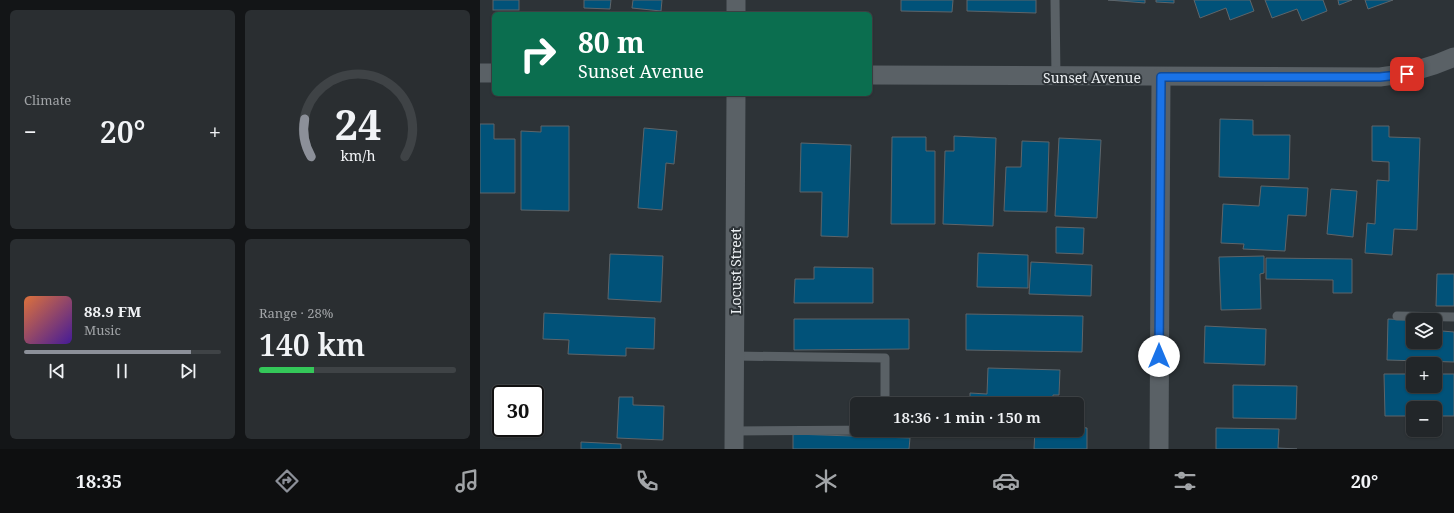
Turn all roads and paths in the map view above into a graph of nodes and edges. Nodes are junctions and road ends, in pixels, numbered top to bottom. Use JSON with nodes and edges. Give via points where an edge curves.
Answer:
{"nodes":[{"id":1,"x":736,"y":0,"type":"edge"},
{"id":2,"x":1055,"y":0,"type":"edge"},
{"id":3,"x":736,"y":12,"type":"edge"},
{"id":4,"x":1454,"y":57,"type":"edge"},
{"id":5,"x":480,"y":73,"type":"edge"},
{"id":6,"x":492,"y":73,"type":"edge"},
{"id":7,"x":872,"y":75,"type":"edge"},
{"id":8,"x":1056,"y":77,"type":"junction"},
{"id":9,"x":1161,"y":77,"type":"junction"},
{"id":10,"x":736,"y":96,"type":"edge"},
{"id":11,"x":1397,"y":316,"type":"dead end"},
{"id":12,"x":1454,"y":317,"type":"edge"},
{"id":13,"x":735,"y":356,"type":"junction"},
{"id":14,"x":885,"y":397,"type":"edge"},
{"id":15,"x":850,"y":432,"type":"edge"},
{"id":16,"x":734,"y":440,"type":"edge"},
{"id":17,"x":1159,"y":449,"type":"edge"}],
"edges":[{"from":1,"to":3,"type":"street"},
{"from":2,"to":8,"type":"lane"},
{"from":4,"to":9,"type":"street","name":"Sunset Avenue","via":[[1407,74],[1380,77]]},
{"from":5,"to":6,"type":"street"},
{"from":7,"to":8,"type":"street","name":"Sunset Avenue"},
{"from":8,"to":9,"type":"street","name":"Sunset Avenue"},
{"from":9,"to":17,"type":"street"},
{"from":10,"to":13,"type":"street","name":"Locust Street"},
{"from":11,"to":12,"type":"lane"},
{"from":13,"to":14,"type":"lane","via":[[885,358]]},
{"from":13,"to":16,"type":"street","name":"Locust Street"},
{"from":15,"to":16,"type":"lane"}]}
